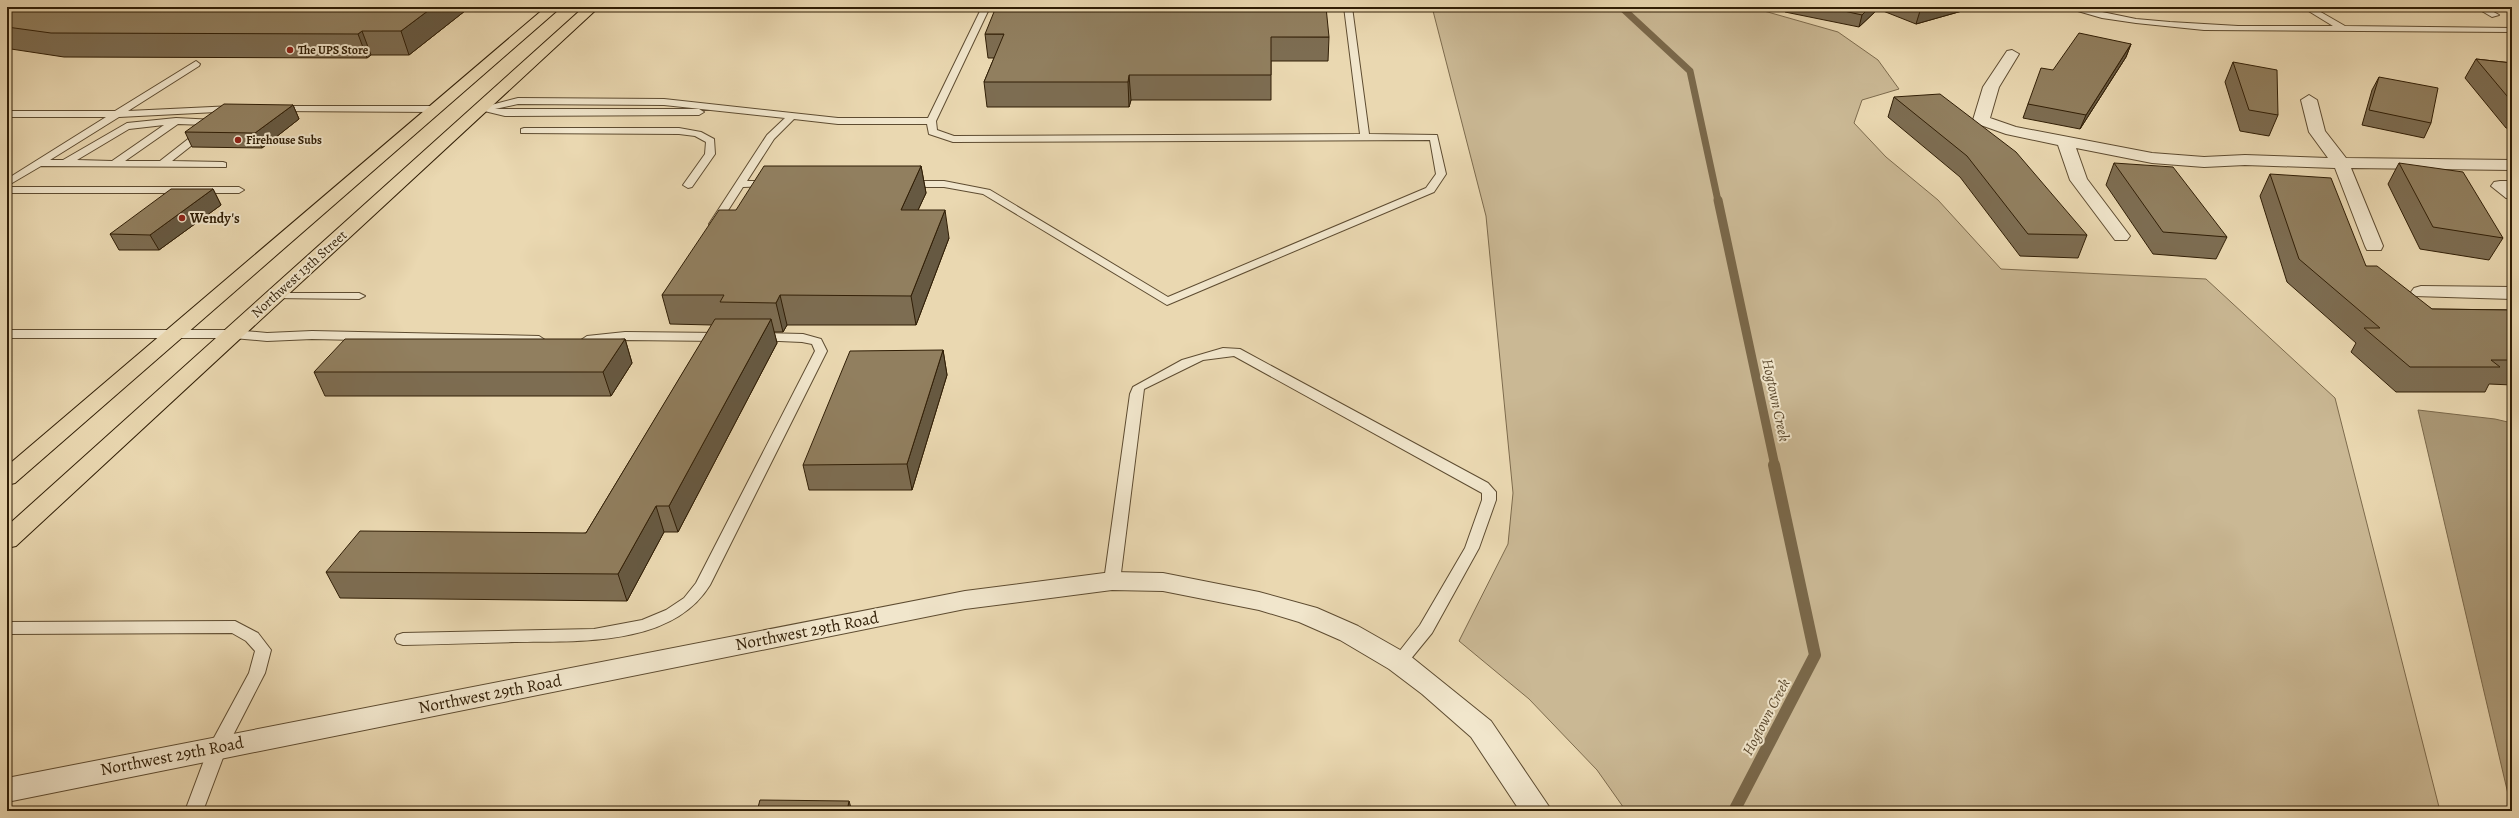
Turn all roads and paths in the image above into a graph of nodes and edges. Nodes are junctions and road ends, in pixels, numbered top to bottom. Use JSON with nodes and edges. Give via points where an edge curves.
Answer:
{"nodes":[{"id":1,"x":554,"y":7,"type":"edge"},
{"id":2,"x":592,"y":7,"type":"edge"},
{"id":3,"x":986,"y":7,"type":"edge"},
{"id":4,"x":1348,"y":7,"type":"edge"},
{"id":5,"x":2068,"y":7,"type":"edge"},
{"id":6,"x":2104,"y":7,"type":"edge"},
{"id":7,"x":2306,"y":7,"type":"edge"},
{"id":8,"x":2479,"y":7,"type":"edge"},
{"id":9,"x":2495,"y":15,"type":"dead end"},
{"id":10,"x":2111,"y":17,"type":"junction"},
{"id":11,"x":2343,"y":28,"type":"junction"},
{"id":12,"x":2512,"y":30,"type":"edge"},
{"id":13,"x":2012,"y":54,"type":"dead end"},
{"id":14,"x":196,"y":64,"type":"dead end"},
{"id":15,"x":2309,"y":100,"type":"dead end"},
{"id":16,"x":241,"y":109,"type":"edge"},
{"id":17,"x":269,"y":109,"type":"edge"},
{"id":18,"x":435,"y":109,"type":"junction"},
{"id":19,"x":481,"y":109,"type":"junction"},
{"id":20,"x":7,"y":114,"type":"edge"},
{"id":21,"x":116,"y":114,"type":"junction"},
{"id":22,"x":792,"y":116,"type":"junction"},
{"id":23,"x":176,"y":121,"type":"junction"},
{"id":24,"x":931,"y":121,"type":"junction"},
{"id":25,"x":524,"y":131,"type":"dead end"},
{"id":26,"x":1365,"y":137,"type":"junction"},
{"id":27,"x":2065,"y":141,"type":"junction"},
{"id":28,"x":38,"y":163,"type":"junction"},
{"id":29,"x":66,"y":163,"type":"junction"},
{"id":30,"x":2341,"y":163,"type":"junction"},
{"id":31,"x":114,"y":164,"type":"junction"},
{"id":32,"x":160,"y":165,"type":"junction"},
{"id":33,"x":223,"y":165,"type":"dead end"},
{"id":34,"x":2512,"y":165,"type":"edge"},
{"id":35,"x":7,"y":183,"type":"edge"},
{"id":36,"x":740,"y":184,"type":"junction"},
{"id":37,"x":779,"y":184,"type":"edge"},
{"id":38,"x":897,"y":184,"type":"edge"},
{"id":39,"x":688,"y":185,"type":"dead end"},
{"id":40,"x":2512,"y":186,"type":"edge"},
{"id":41,"x":7,"y":190,"type":"edge"},
{"id":42,"x":239,"y":190,"type":"dead end"},
{"id":43,"x":2512,"y":194,"type":"edge"},
{"id":44,"x":708,"y":234,"type":"edge"},
{"id":45,"x":2121,"y":236,"type":"dead end"},
{"id":46,"x":2374,"y":246,"type":"dead end"},
{"id":47,"x":2421,"y":292,"type":"dead end"},
{"id":48,"x":2512,"y":293,"type":"edge"},
{"id":49,"x":275,"y":296,"type":"junction"},
{"id":50,"x":358,"y":296,"type":"dead end"},
{"id":51,"x":7,"y":334,"type":"edge"},
{"id":52,"x":174,"y":334,"type":"junction"},
{"id":53,"x":233,"y":334,"type":"junction"},
{"id":54,"x":556,"y":340,"type":"edge"},
{"id":55,"x":572,"y":340,"type":"edge"},
{"id":56,"x":7,"y":478,"type":"edge"},
{"id":57,"x":7,"y":540,"type":"edge"},
{"id":58,"x":1112,"y":582,"type":"junction"},
{"id":59,"x":7,"y":628,"type":"edge"},
{"id":60,"x":403,"y":639,"type":"dead end"},
{"id":61,"x":1399,"y":662,"type":"junction"},
{"id":62,"x":218,"y":747,"type":"junction"},
{"id":63,"x":7,"y":790,"type":"edge"},
{"id":64,"x":194,"y":811,"type":"edge"},
{"id":65,"x":1537,"y":811,"type":"edge"}],
"edges":[{"from":1,"to":18,"type":"main road"},
{"from":2,"to":19,"type":"main road","name":"Northwest 13th Street"},
{"from":3,"to":24,"type":"lane"},
{"from":4,"to":26,"type":"lane"},
{"from":5,"to":10,"type":"lane"},
{"from":6,"to":10,"type":"lane"},
{"from":7,"to":11,"type":"lane"},
{"from":8,"to":9,"type":"lane"},
{"from":10,"to":11,"type":"lane","via":[[2174,27],[2265,31]]},
{"from":11,"to":12,"type":"lane"},
{"from":13,"to":27,"type":"street","via":[[1991,87],[1981,120],[2012,131]]},
{"from":14,"to":21,"type":"lane"},
{"from":15,"to":30,"type":"street","via":[[2316,132]]},
{"from":16,"to":21,"type":"lane"},
{"from":17,"to":18,"type":"lane"},
{"from":18,"to":19,"type":"main road"},
{"from":18,"to":52,"type":"main road"},
{"from":19,"to":22,"type":"lane","via":[[504,113],[675,114],[734,110]]},
{"from":19,"to":49,"type":"main road","name":"Northwest 13th Street"},
{"from":20,"to":21,"type":"lane"},
{"from":21,"to":28,"type":"lane"},
{"from":22,"to":24,"type":"lane","via":[[838,121]]},
{"from":22,"to":36,"type":"lane","via":[[770,138]]},
{"from":23,"to":29,"type":"lane","via":[[127,126]]},
{"from":23,"to":31,"type":"lane"},
{"from":23,"to":32,"type":"lane","via":[[215,123]]},
{"from":24,"to":26,"type":"lane","via":[[932,132],[953,139]]},
{"from":25,"to":39,"type":"lane","via":[[679,131],[698,134],[711,140],[710,154]]},
{"from":26,"to":38,"type":"lane","via":[[1434,137],[1441,174],[1430,190],[1166,302],[986,192],[944,184]]},
{"from":27,"to":30,"type":"street","via":[[2152,158],[2204,162],[2244,160]]},
{"from":27,"to":45,"type":"street","via":[[2079,180]]},
{"from":28,"to":29,"type":"lane"},
{"from":28,"to":35,"type":"lane"},
{"from":29,"to":31,"type":"lane"},
{"from":30,"to":34,"type":"street"},
{"from":30,"to":46,"type":"street"},
{"from":31,"to":32,"type":"lane"},
{"from":32,"to":33,"type":"lane"},
{"from":36,"to":37,"type":"lane"},
{"from":36,"to":44,"type":"lane"},
{"from":40,"to":43,"type":"street","via":[[2500,186]]},
{"from":41,"to":42,"type":"lane"},
{"from":47,"to":48,"type":"street"},
{"from":49,"to":50,"type":"lane"},
{"from":49,"to":53,"type":"main road","name":"Northwest 13th Street"},
{"from":51,"to":52,"type":"lane"},
{"from":52,"to":53,"type":"lane"},
{"from":52,"to":56,"type":"main road"},
{"from":53,"to":54,"type":"lane","via":[[267,337],[312,335]]},
{"from":53,"to":57,"type":"main road","name":"Northwest 13th Street"},
{"from":55,"to":60,"type":"lane","via":[[625,336],[803,338],[817,342],[821,351],[702,585],[689,602],[672,614],[645,625],[594,634]]},
{"from":58,"to":61,"type":"street","name":"Northwest 29th Road","via":[[1163,582],[1259,600],[1308,615],[1349,633]]},
{"from":58,"to":61,"type":"lane","via":[[1136,394],[1139,387],[1207,354],[1236,352],[1483,486],[1489,492],[1489,500],[1472,548],[1426,629]]},
{"from":58,"to":62,"type":"street","name":"Northwest 29th Road","via":[[965,600]]},
{"from":59,"to":62,"type":"lane","via":[[235,627],[252,637],[263,650],[257,673]]},
{"from":61,"to":65,"type":"street","name":"Northwest 29th Road","via":[[1480,729]]},
{"from":62,"to":63,"type":"street","name":"Northwest 29th Road"},
{"from":62,"to":64,"type":"lane"}]}
